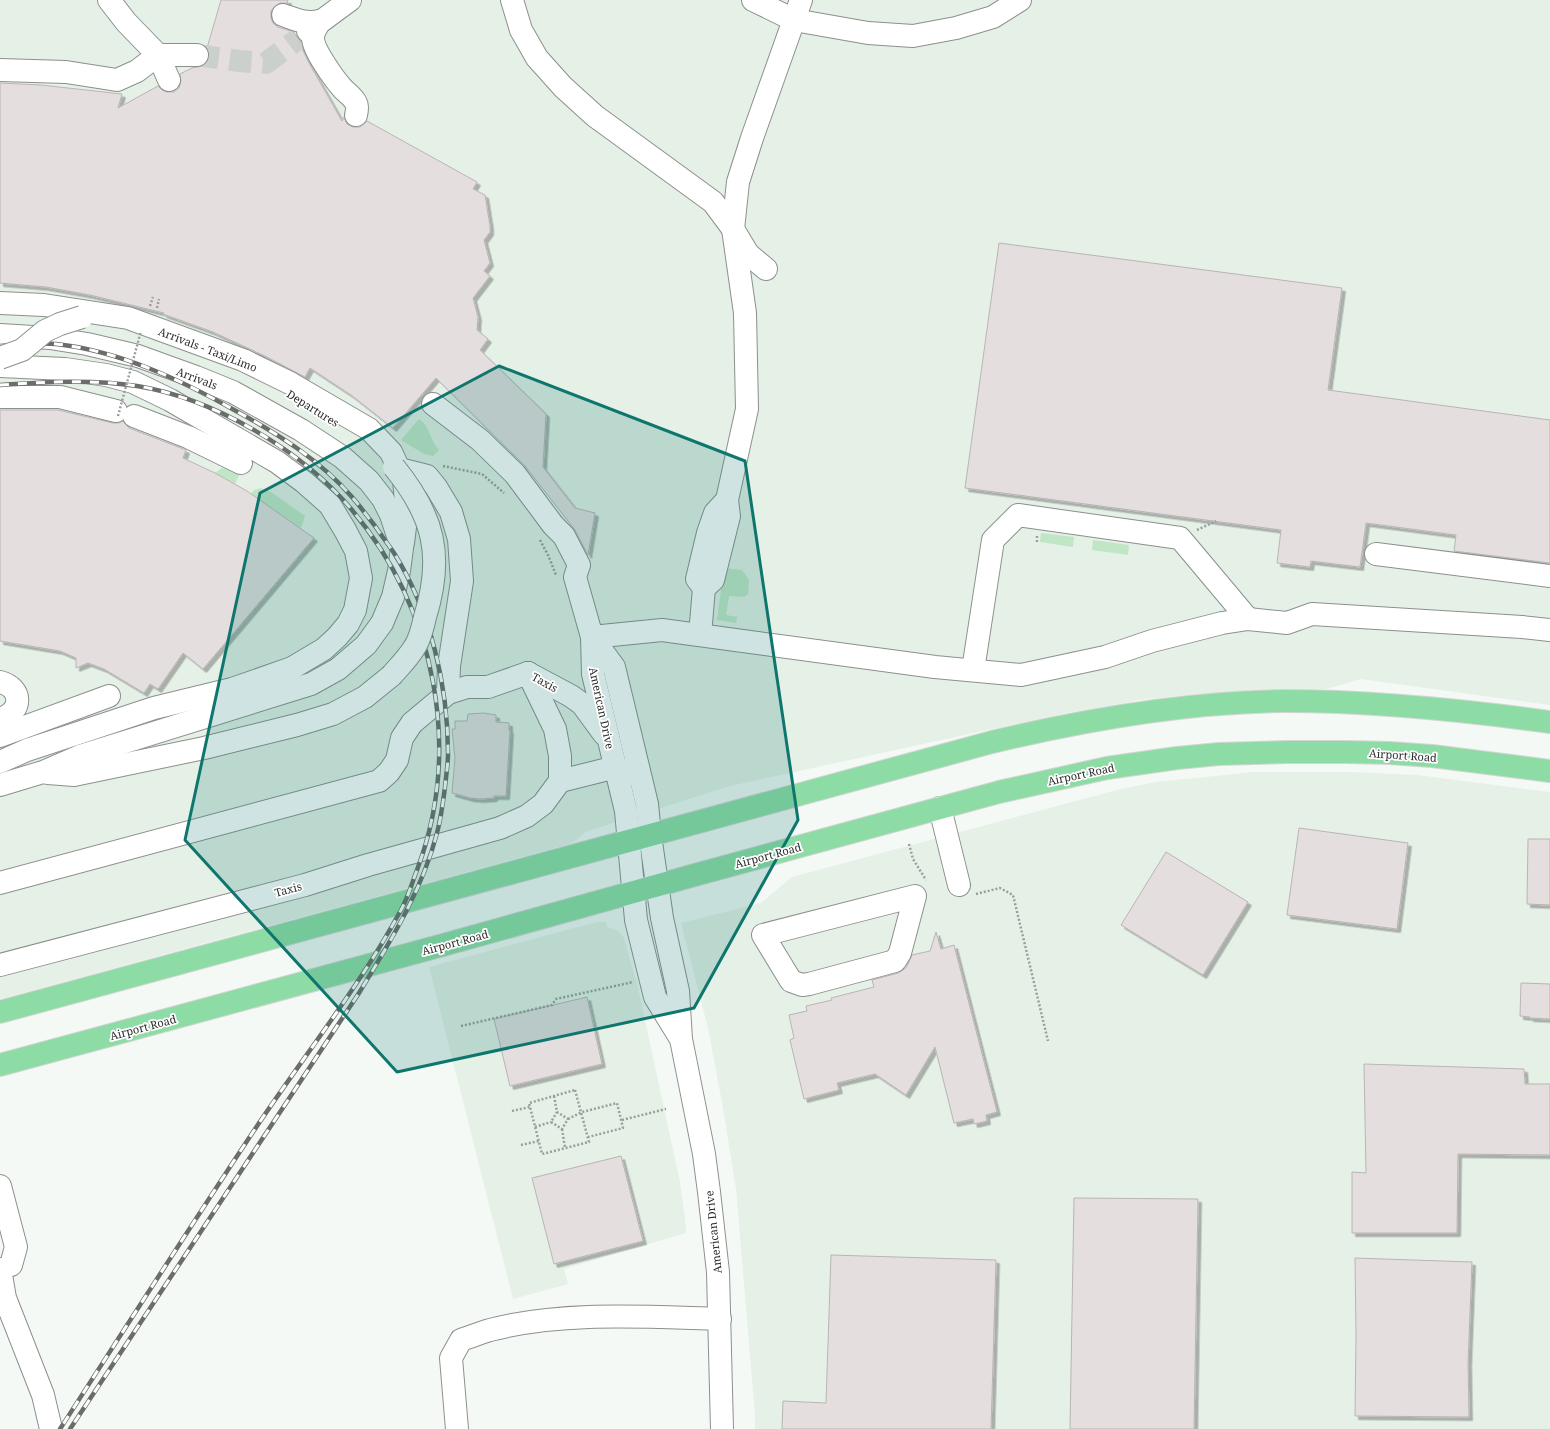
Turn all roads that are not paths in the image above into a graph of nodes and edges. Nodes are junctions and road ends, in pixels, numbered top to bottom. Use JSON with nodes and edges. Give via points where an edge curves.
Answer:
{"nodes":[{"id":1,"x":109,"y":0,"type":"edge"},
{"id":2,"x":350,"y":0,"type":"edge"},
{"id":3,"x":512,"y":0,"type":"edge"},
{"id":4,"x":753,"y":0,"type":"edge"},
{"id":5,"x":1020,"y":0,"type":"edge"},
{"id":6,"x":798,"y":10,"type":"edge"},
{"id":7,"x":283,"y":15,"type":"dead end"},
{"id":8,"x":320,"y":21,"type":"junction"},
{"id":9,"x":298,"y":39,"type":"tunnel mouth"},
{"id":10,"x":158,"y":55,"type":"junction"},
{"id":11,"x":198,"y":55,"type":"tunnel mouth"},
{"id":12,"x":0,"y":70,"type":"edge"},
{"id":13,"x":169,"y":80,"type":"dead end"},
{"id":14,"x":356,"y":115,"type":"dead end"},
{"id":15,"x":733,"y":229,"type":"junction"},
{"id":16,"x":766,"y":269,"type":"dead end"},
{"id":17,"x":0,"y":303,"type":"edge"},
{"id":18,"x":0,"y":310,"type":"edge"},
{"id":19,"x":82,"y":317,"type":"junction"},
{"id":20,"x":0,"y":335,"type":"edge"},
{"id":21,"x":0,"y":358,"type":"edge"},
{"id":22,"x":0,"y":366,"type":"edge"},
{"id":23,"x":0,"y":398,"type":"edge"},
{"id":24,"x":433,"y":404,"type":"dead end"},
{"id":25,"x":242,"y":463,"type":"dead end"},
{"id":26,"x":399,"y":469,"type":"junction"},
{"id":27,"x":402,"y":548,"type":"junction"},
{"id":28,"x":1376,"y":554,"type":"dead end"},
{"id":29,"x":1550,"y":576,"type":"edge"},
{"id":30,"x":1248,"y":620,"type":"junction"},
{"id":31,"x":1550,"y":630,"type":"edge"},
{"id":32,"x":700,"y":634,"type":"junction"},
{"id":33,"x":592,"y":637,"type":"junction"},
{"id":34,"x":973,"y":670,"type":"junction"},
{"id":35,"x":528,"y":673,"type":"junction"},
{"id":36,"x":0,"y":682,"type":"edge"},
{"id":37,"x":448,"y":693,"type":"junction"},
{"id":38,"x":109,"y":696,"type":"dead end"},
{"id":39,"x":0,"y":719,"type":"edge"},
{"id":40,"x":1550,"y":722,"type":"edge"},
{"id":41,"x":0,"y":736,"type":"edge"},
{"id":42,"x":609,"y":739,"type":"junction"},
{"id":43,"x":0,"y":762,"type":"edge"},
{"id":44,"x":616,"y":767,"type":"junction"},
{"id":45,"x":1550,"y":771,"type":"edge"},
{"id":46,"x":43,"y":772,"type":"junction"},
{"id":47,"x":560,"y":781,"type":"junction"},
{"id":48,"x":0,"y":785,"type":"edge"},
{"id":49,"x":642,"y":785,"type":"junction"},
{"id":50,"x":940,"y":808,"type":"junction"},
{"id":51,"x":650,"y":835,"type":"junction"},
{"id":52,"x":629,"y":841,"type":"junction"},
{"id":53,"x":0,"y":883,"type":"edge"},
{"id":54,"x":657,"y":886,"type":"junction"},
{"id":55,"x":920,"y":888,"type":"joint"},
{"id":56,"x":964,"y":890,"type":"road end"},
{"id":57,"x":634,"y":893,"type":"junction"},
{"id":58,"x":0,"y":965,"type":"edge"},
{"id":59,"x":0,"y":1012,"type":"edge"},
{"id":60,"x":681,"y":1038,"type":"junction"},
{"id":61,"x":0,"y":1065,"type":"edge"},
{"id":62,"x":0,"y":1186,"type":"edge"},
{"id":63,"x":3,"y":1265,"type":"edge"},
{"id":64,"x":1,"y":1300,"type":"edge"},
{"id":65,"x":720,"y":1319,"type":"junction"},
{"id":66,"x":51,"y":1429,"type":"edge"},
{"id":67,"x":457,"y":1429,"type":"edge"},
{"id":68,"x":722,"y":1429,"type":"edge"}],
"edges":[{"from":1,"to":10,"type":"street"},
{"from":2,"to":8,"type":"street"},
{"from":3,"to":15,"type":"street","via":[[521,30],[537,58],[562,87],[595,116],[713,202]]},
{"from":4,"to":6,"type":"street"},
{"from":5,"to":6,"type":"street","via":[[993,17],[956,28],[913,36],[868,33]]},
{"from":6,"to":15,"type":"street","via":[[738,182]]},
{"from":7,"to":8,"type":"street","via":[[302,22]]},
{"from":8,"to":9,"type":"street"},
{"from":8,"to":14,"type":"street","via":[[314,30],[313,44],[333,76],[357,104]]},
{"from":10,"to":11,"type":"street"},
{"from":10,"to":12,"type":"street","via":[[137,71],[117,80],[66,72]]},
{"from":10,"to":13,"type":"street"},
{"from":15,"to":16,"type":"street","via":[[748,254]]},
{"from":15,"to":32,"type":"street","via":[[745,313],[747,408],[727,500],[715,513],[697,579],[704,588]]},
{"from":17,"to":26,"type":"street","name":"Arrivals - Taxi/Limo","via":[[44,305],[128,318],[243,360],[290,383],[370,430],[391,452]]},
{"from":18,"to":19,"type":"street","name":"Departures"},
{"from":19,"to":21,"type":"street","bridge":true,"via":[[45,331],[22,350]]},
{"from":19,"to":46,"type":"street","name":"Departures","bridge":true,"via":[[141,330],[214,356],[268,380],[329,417],[381,455],[404,479],[417,498],[429,525],[436,567],[432,596],[416,647],[391,676],[366,697],[333,714],[297,726],[204,748],[74,774]]},
{"from":20,"to":27,"type":"street","name":"Arrivals","via":[[50,338],[138,356],[233,392],[302,430],[342,457],[369,481],[391,515]]},
{"from":22,"to":43,"type":"street","via":[[64,369],[133,382],[170,400],[277,462],[330,506],[356,551],[361,578],[348,624],[324,648],[292,668],[232,689],[146,711],[27,750]]},
{"from":23,"to":25,"type":"street","via":[[60,397],[123,414],[188,437]]},
{"from":24,"to":33,"type":"street","via":[[480,440],[514,474],[545,531],[564,536],[579,565],[567,579]]},
{"from":26,"to":27,"type":"street","name":"Arrivals - Taxi/Limo","via":[[404,480],[407,511]]},
{"from":26,"to":37,"type":"street","via":[[427,476],[451,512],[459,539],[462,581],[449,666]]},
{"from":27,"to":46,"type":"street","name":"Arrivals - Taxi/Limo","via":[[393,597],[382,623],[366,644],[338,669],[311,684],[80,756]]},
{"from":28,"to":29,"type":"street"},
{"from":30,"to":31,"type":"street","via":[[1287,623],[1312,614]]},
{"from":30,"to":34,"type":"street","via":[[1222,623],[1152,641],[1105,657],[1021,675]]},
{"from":30,"to":34,"type":"street","via":[[1180,538],[1018,515],[993,540]]},
{"from":32,"to":33,"type":"street","via":[[662,630]]},
{"from":32,"to":34,"type":"street","via":[[787,648]]},
{"from":33,"to":42,"type":"street","name":"American Drive","via":[[593,674]]},
{"from":33,"to":49,"type":"street","name":"American Drive","via":[[614,667]]},
{"from":35,"to":37,"type":"street","via":[[488,687],[467,687]]},
{"from":35,"to":42,"type":"street","name":"Taxis","via":[[582,704]]},
{"from":35,"to":47,"type":"street","name":"Taxis","via":[[555,729],[560,756]]},
{"from":36,"to":39,"type":"street","via":[[11,686],[15,691],[17,703],[12,713]]},
{"from":37,"to":53,"type":"street","via":[[412,723],[402,738],[397,760],[379,781]]},
{"from":38,"to":41,"type":"street"},
{"from":40,"to":51,"type":"main road","via":[[1398,704],[1349,702],[1239,703],[1142,713],[1088,721],[1000,741]]},
{"from":42,"to":44,"type":"street","name":"American Drive"},
{"from":44,"to":47,"type":"street"},
{"from":44,"to":49,"type":"street"},
{"from":44,"to":52,"type":"street","name":"American Drive","via":[[626,811]]},
{"from":45,"to":50,"type":"main road","name":"Airport Road","via":[[1389,753],[1219,754],[1107,768]]},
{"from":46,"to":48,"type":"street"},
{"from":47,"to":58,"type":"street","name":"Taxis","via":[[543,804],[527,816],[500,828],[305,885]]},
{"from":49,"to":51,"type":"street","name":"American Drive"},
{"from":50,"to":54,"type":"main road","name":"Airport Road"},
{"from":50,"to":56,"type":"street"},
{"from":51,"to":52,"type":"main road"},
{"from":51,"to":54,"type":"street","name":"American Drive"},
{"from":52,"to":57,"type":"street","name":"American Drive"},
{"from":52,"to":59,"type":"main road"},
{"from":54,"to":57,"type":"main road","name":"Airport Road"},
{"from":54,"to":60,"type":"street","name":"American Drive","via":[[678,991]]},
{"from":55,"to":55,"type":"street","via":[[895,961],[802,985],[791,981],[763,936]]},
{"from":57,"to":60,"type":"street","name":"American Drive","via":[[636,920],[656,997]]},
{"from":57,"to":61,"type":"main road","name":"Airport Road"},
{"from":60,"to":65,"type":"street","name":"American Drive","via":[[704,1154],[718,1272]]},
{"from":62,"to":63,"type":"street","via":[[16,1247]]},
{"from":63,"to":64,"type":"street"},
{"from":64,"to":66,"type":"street","via":[[43,1395]]},
{"from":65,"to":67,"type":"street","via":[[632,1317],[543,1320],[489,1330],[461,1340],[451,1358]]},
{"from":65,"to":68,"type":"street","name":"American Drive"}]}
